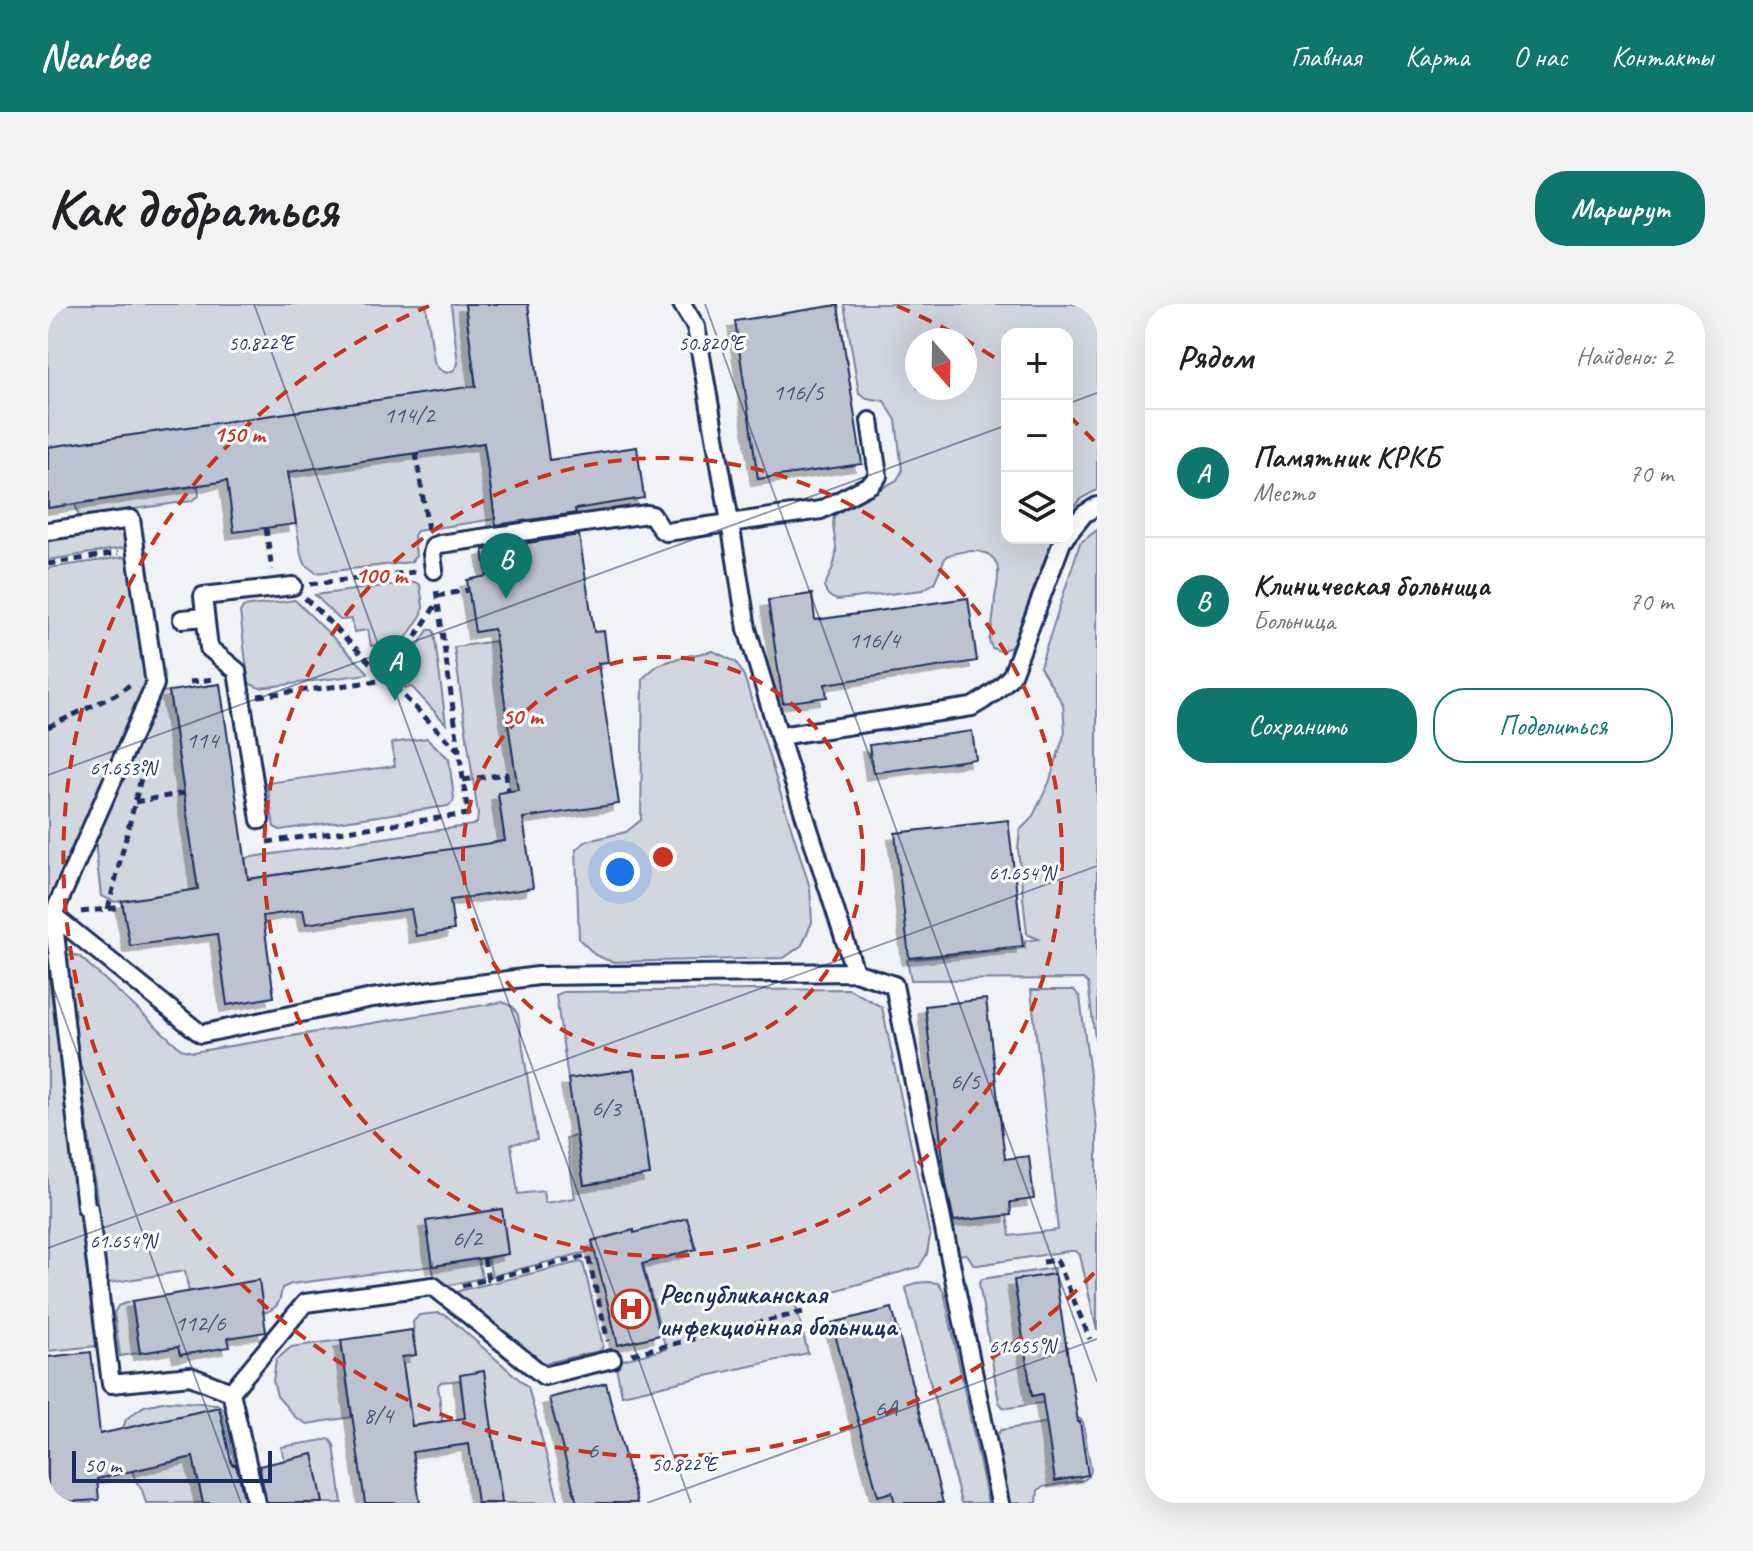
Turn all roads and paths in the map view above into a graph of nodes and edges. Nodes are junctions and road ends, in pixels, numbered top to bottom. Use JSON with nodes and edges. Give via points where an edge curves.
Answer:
{"nodes":[{"id":1,"x":682,"y":304,"type":"edge"},
{"id":2,"x":870,"y":421,"type":"dead end"},
{"id":3,"x":416,"y":453,"type":"dead end"},
{"id":4,"x":1097,"y":506,"type":"edge"},
{"id":5,"x":730,"y":522,"type":"junction"},
{"id":6,"x":266,"y":528,"type":"dead end"},
{"id":7,"x":1073,"y":528,"type":"edge"},
{"id":8,"x":48,"y":531,"type":"edge"},
{"id":9,"x":268,"y":544,"type":"dead end"},
{"id":10,"x":1061,"y":544,"type":"edge"},
{"id":11,"x":136,"y":551,"type":"junction"},
{"id":12,"x":433,"y":562,"type":"junction"},
{"id":13,"x":48,"y":564,"type":"edge"},
{"id":14,"x":293,"y":586,"type":"junction"},
{"id":15,"x":468,"y":590,"type":"dead end"},
{"id":16,"x":438,"y":599,"type":"junction"},
{"id":17,"x":205,"y":617,"type":"junction"},
{"id":18,"x":146,"y":623,"type":"junction"},
{"id":19,"x":153,"y":672,"type":"junction"},
{"id":20,"x":388,"y":680,"type":"junction"},
{"id":21,"x":241,"y":698,"type":"junction"},
{"id":22,"x":48,"y":727,"type":"edge"},
{"id":23,"x":779,"y":736,"type":"junction"},
{"id":24,"x":459,"y":751,"type":"junction"},
{"id":25,"x":147,"y":758,"type":"dead end"},
{"id":26,"x":463,"y":780,"type":"junction"},
{"id":27,"x":508,"y":792,"type":"dead end"},
{"id":28,"x":184,"y":793,"type":"dead end"},
{"id":29,"x":135,"y":802,"type":"junction"},
{"id":30,"x":260,"y":820,"type":"joint"},
{"id":31,"x":123,"y":907,"type":"dead end"},
{"id":32,"x":51,"y":916,"type":"edge"},
{"id":33,"x":855,"y":972,"type":"junction"},
{"id":34,"x":484,"y":1258,"type":"dead end"},
{"id":35,"x":1043,"y":1262,"type":"dead end"},
{"id":36,"x":807,"y":1311,"type":"dead end"},
{"id":37,"x":1090,"y":1339,"type":"dead end"},
{"id":38,"x":612,"y":1359,"type":"junction"},
{"id":39,"x":231,"y":1392,"type":"junction"},
{"id":40,"x":256,"y":1503,"type":"edge"},
{"id":41,"x":1000,"y":1503,"type":"edge"}],
"edges":[{"from":1,"to":5,"type":"lane","via":[[696,327]]},
{"from":2,"to":5,"type":"lane","via":[[878,476],[871,484],[821,510]]},
{"from":3,"to":12,"type":"path"},
{"from":4,"to":7,"type":"lane"},
{"from":5,"to":12,"type":"lane","via":[[666,532],[647,514],[440,544],[434,546]]},
{"from":5,"to":23,"type":"lane","via":[[747,629]]},
{"from":6,"to":9,"type":"path"},
{"from":8,"to":11,"type":"lane","via":[[131,519]]},
{"from":10,"to":23,"type":"lane","via":[[1012,675],[989,698],[972,707]]},
{"from":11,"to":13,"type":"path"},
{"from":11,"to":18,"type":"lane"},
{"from":12,"to":14,"type":"path"},
{"from":12,"to":16,"type":"path"},
{"from":14,"to":17,"type":"lane","via":[[203,596]]},
{"from":14,"to":20,"type":"path"},
{"from":15,"to":16,"type":"path"},
{"from":16,"to":20,"type":"path"},
{"from":16,"to":24,"type":"path"},
{"from":17,"to":18,"type":"lane"},
{"from":17,"to":21,"type":"lane","via":[[209,648],[237,671]]},
{"from":18,"to":19,"type":"lane"},
{"from":19,"to":22,"type":"path"},
{"from":19,"to":32,"type":"lane","via":[[155,684]]},
{"from":20,"to":21,"type":"path"},
{"from":20,"to":24,"type":"path"},
{"from":21,"to":30,"type":"lane"},
{"from":23,"to":33,"type":"lane"},
{"from":24,"to":26,"type":"path"},
{"from":25,"to":29,"type":"path"},
{"from":26,"to":27,"type":"path","via":[[506,774]]},
{"from":26,"to":30,"type":"path","via":[[468,814],[264,842]]},
{"from":28,"to":29,"type":"path"},
{"from":29,"to":31,"type":"path","via":[[108,909]]},
{"from":32,"to":33,"type":"lane","via":[[201,1034],[372,998],[538,976]]},
{"from":32,"to":39,"type":"lane","via":[[111,1384],[190,1376]]},
{"from":33,"to":41,"type":"lane","via":[[894,985]]},
{"from":34,"to":38,"type":"path","via":[[488,1279],[588,1256]]},
{"from":35,"to":37,"type":"path","via":[[1057,1260]]},
{"from":36,"to":38,"type":"path"},
{"from":38,"to":39,"type":"lane","via":[[544,1376],[433,1286],[305,1303]]},
{"from":39,"to":40,"type":"lane"}]}
